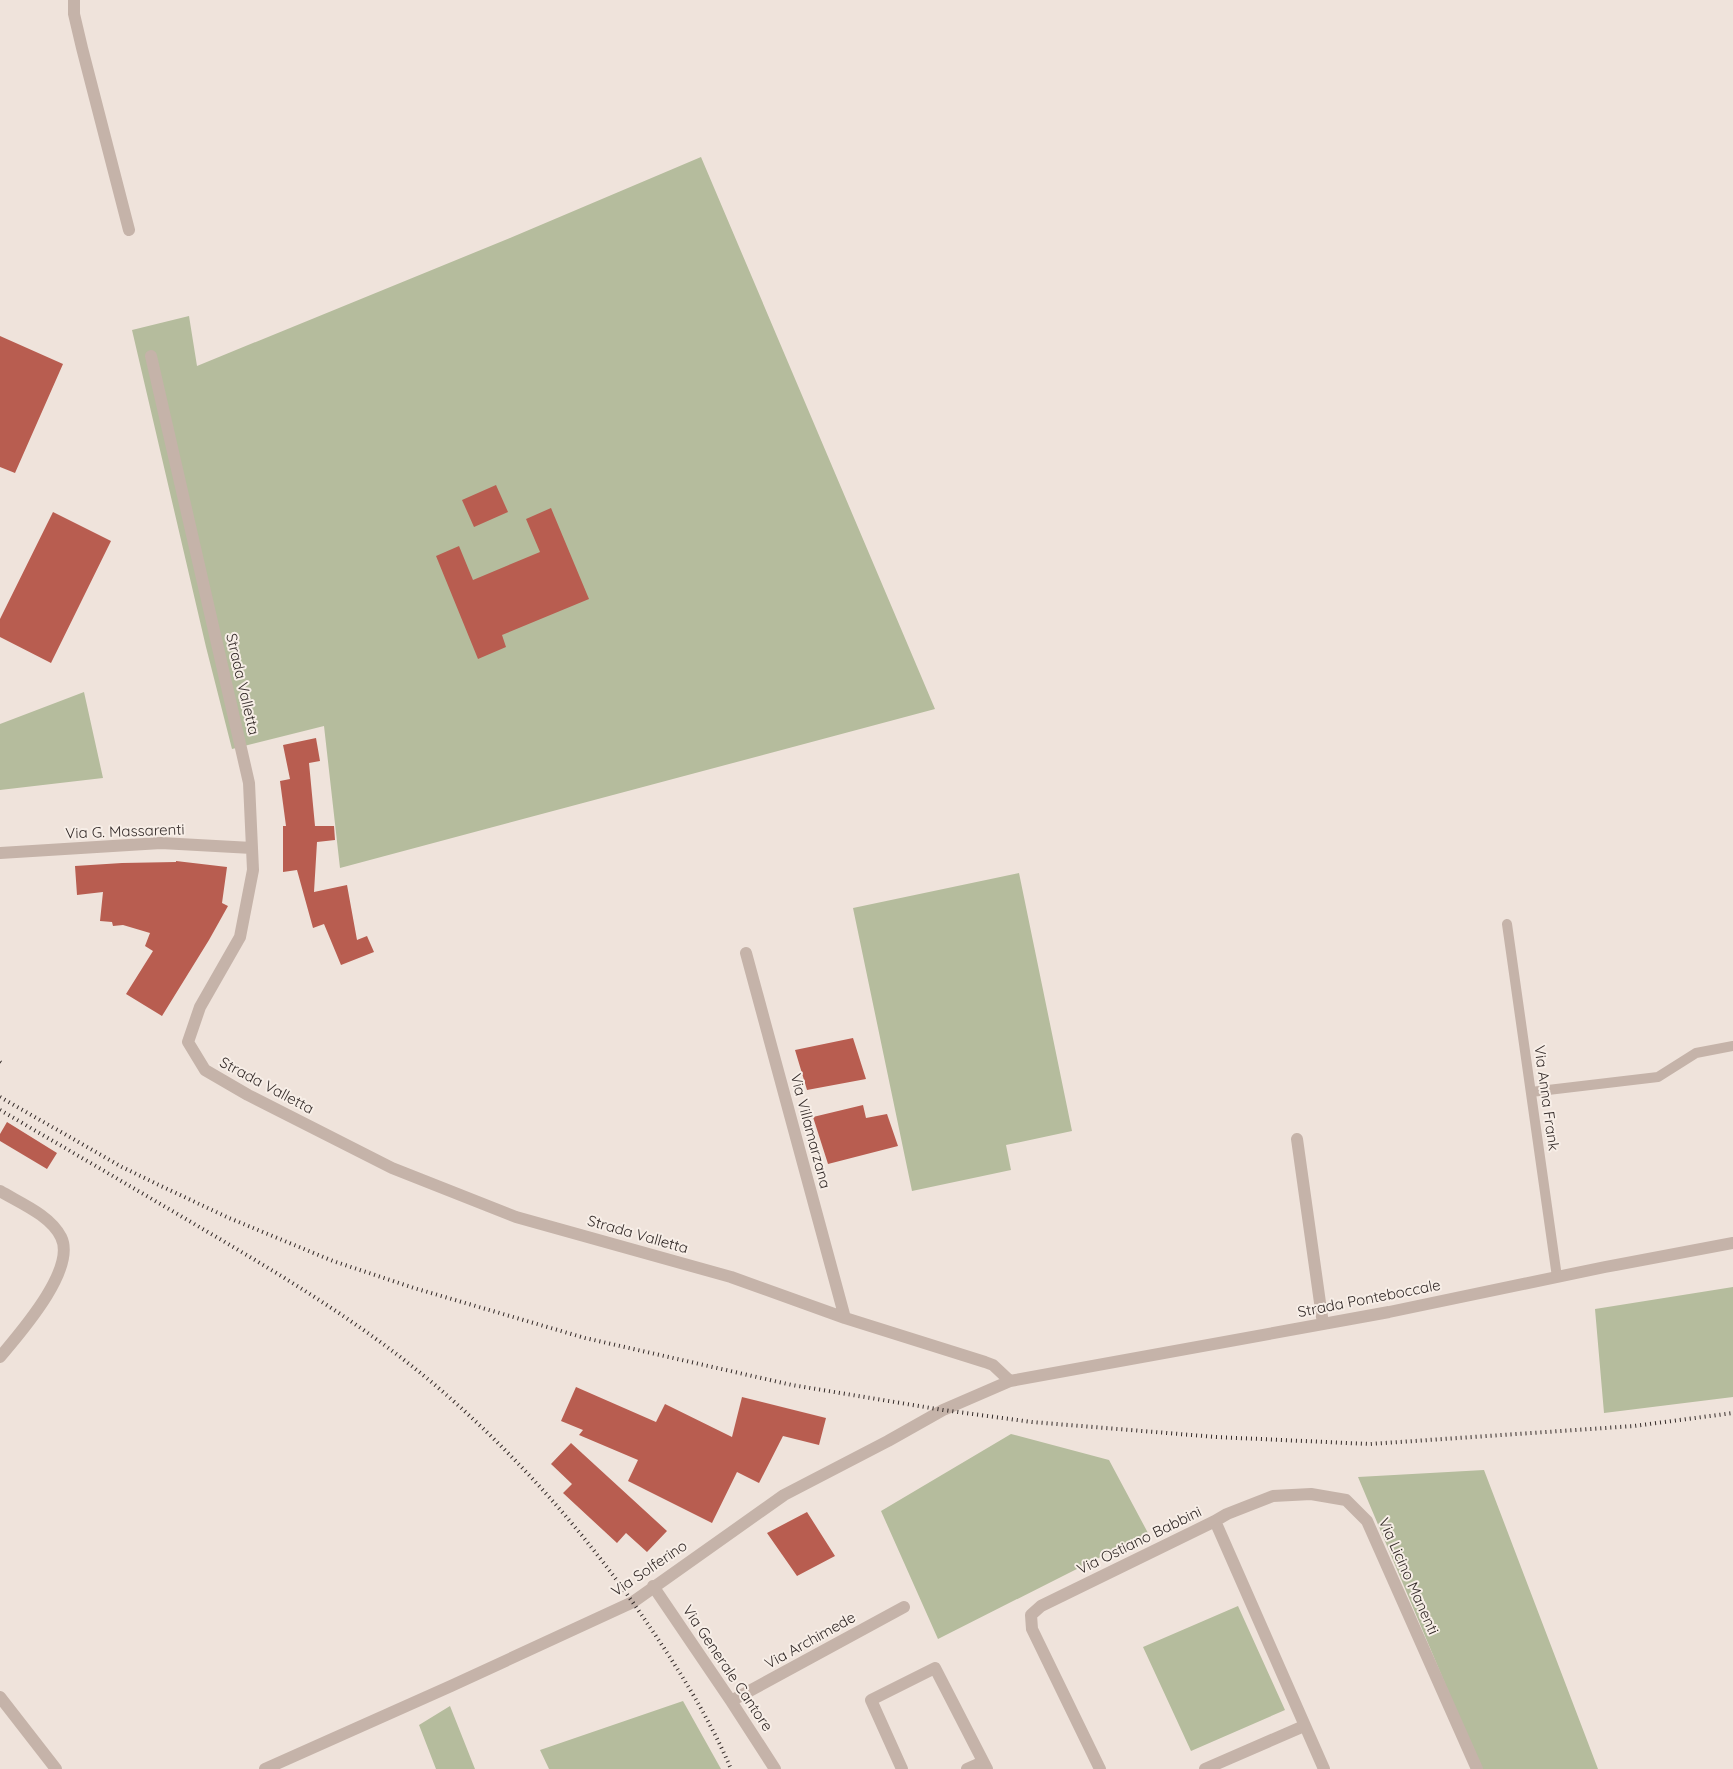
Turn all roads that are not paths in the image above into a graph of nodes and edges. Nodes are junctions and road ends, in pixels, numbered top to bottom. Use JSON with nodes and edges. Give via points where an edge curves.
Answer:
{"nodes":[{"id":1,"x":74,"y":0,"type":"edge"},
{"id":2,"x":129,"y":230,"type":"dead end"},
{"id":3,"x":151,"y":356,"type":"dead end"},
{"id":4,"x":252,"y":848,"type":"junction"},
{"id":5,"x":0,"y":853,"type":"edge"},
{"id":6,"x":1507,"y":924,"type":"dead end"},
{"id":7,"x":746,"y":953,"type":"dead end"},
{"id":8,"x":1733,"y":1046,"type":"edge"},
{"id":9,"x":1531,"y":1092,"type":"junction"},
{"id":10,"x":1297,"y":1139,"type":"dead end"},
{"id":11,"x":0,"y":1191,"type":"edge"},
{"id":12,"x":1733,"y":1244,"type":"edge"},
{"id":13,"x":1557,"y":1277,"type":"junction"},
{"id":14,"x":845,"y":1318,"type":"junction"},
{"id":15,"x":1323,"y":1324,"type":"junction"},
{"id":16,"x":0,"y":1357,"type":"edge"},
{"id":17,"x":1010,"y":1381,"type":"junction"},
{"id":18,"x":1215,"y":1521,"type":"junction"},
{"id":19,"x":653,"y":1586,"type":"junction"},
{"id":20,"x":904,"y":1607,"type":"dead end"},
{"id":21,"x":0,"y":1698,"type":"edge"},
{"id":22,"x":731,"y":1701,"type":"junction"},
{"id":23,"x":1304,"y":1726,"type":"junction"},
{"id":24,"x":985,"y":1765,"type":"edge"},
{"id":25,"x":56,"y":1769,"type":"edge"},
{"id":26,"x":265,"y":1769,"type":"edge"},
{"id":27,"x":775,"y":1769,"type":"edge"},
{"id":28,"x":902,"y":1769,"type":"edge"},
{"id":29,"x":967,"y":1769,"type":"edge"},
{"id":30,"x":1100,"y":1769,"type":"edge"},
{"id":31,"x":1205,"y":1769,"type":"edge"},
{"id":32,"x":1324,"y":1769,"type":"edge"},
{"id":33,"x":1477,"y":1769,"type":"edge"}],
"edges":[{"from":1,"to":2,"type":"street","via":[[80,40]]},
{"from":3,"to":4,"type":"street","name":"Strada Valletta","via":[[249,783]]},
{"from":4,"to":5,"type":"street","name":"Via G. Massarenti","via":[[161,843]]},
{"from":4,"to":14,"type":"street","name":"Strada Valletta","via":[[253,870],[240,937],[200,1007],[188,1042],[205,1070],[392,1168],[516,1217],[731,1277]]},
{"from":6,"to":9,"type":"lane","name":"Via Anna Frank"},
{"from":7,"to":14,"type":"street","name":"Via Villamarzana"},
{"from":8,"to":9,"type":"lane","via":[[1696,1053],[1658,1077]]},
{"from":9,"to":13,"type":"lane","name":"Via Anna Frank"},
{"from":10,"to":15,"type":"street"},
{"from":11,"to":16,"type":"street","via":[[51,1225],[61,1238],[64,1253],[46,1298]]},
{"from":12,"to":13,"type":"street","name":"Strada Ponteboccale"},
{"from":13,"to":15,"type":"street","name":"Strada Ponteboccale"},
{"from":14,"to":17,"type":"street","name":"Strada Valletta","via":[[993,1365]]},
{"from":15,"to":17,"type":"street","name":"Strada Ponteboccale"},
{"from":17,"to":19,"type":"street","name":"Via Solferino","via":[[943,1410],[784,1495]]},
{"from":18,"to":23,"type":"street","name":"Via Ostiano Babbini"},
{"from":18,"to":30,"type":"street","name":"Via Ostiano Babbini","via":[[1041,1606],[1031,1614],[1032,1629]]},
{"from":18,"to":33,"type":"street","name":"Via Licino Manenti","via":[[1273,1496],[1311,1494],[1346,1500],[1367,1521]]},
{"from":19,"to":22,"type":"street","name":"Via Generale Cantore"},
{"from":19,"to":26,"type":"street","name":"Via Solferino","via":[[633,1602]]},
{"from":20,"to":22,"type":"street","name":"Via Archimede"},
{"from":21,"to":25,"type":"street"},
{"from":22,"to":27,"type":"street","name":"Via Generale Cantore"},
{"from":23,"to":31,"type":"street"},
{"from":23,"to":32,"type":"street","name":"Via Ostiano Babbini"},
{"from":24,"to":28,"type":"street","via":[[935,1668],[871,1700]]},
{"from":24,"to":29,"type":"street"}]}
